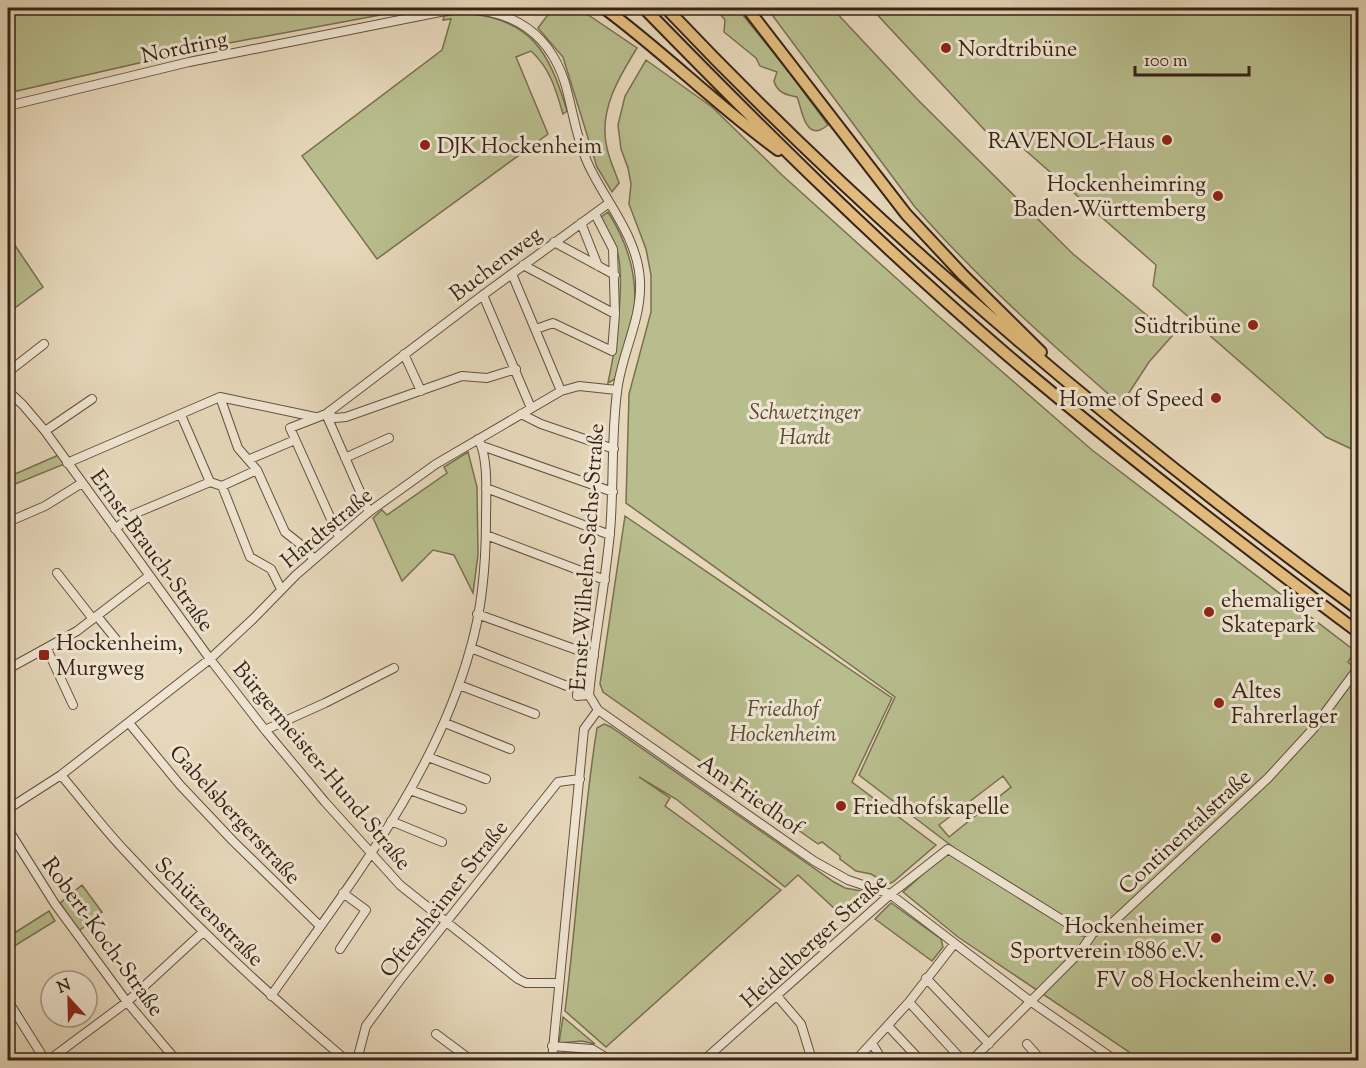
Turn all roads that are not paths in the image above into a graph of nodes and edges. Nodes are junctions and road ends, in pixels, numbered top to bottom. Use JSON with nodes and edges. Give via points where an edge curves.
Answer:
{"nodes":[{"id":1,"x":604,"y":8,"type":"edge"},
{"id":2,"x":644,"y":8,"type":"edge"},
{"id":3,"x":747,"y":8,"type":"edge"},
{"id":4,"x":670,"y":11,"type":"edge"},
{"id":5,"x":8,"y":106,"type":"edge"},
{"id":6,"x":800,"y":166,"type":"junction"},
{"id":7,"x":609,"y":203,"type":"junction"},
{"id":8,"x":594,"y":214,"type":"junction"},
{"id":9,"x":581,"y":223,"type":"junction"},
{"id":10,"x":554,"y":242,"type":"junction"},
{"id":11,"x":523,"y":265,"type":"junction"},
{"id":12,"x":598,"y":266,"type":"junction"},
{"id":13,"x":512,"y":274,"type":"junction"},
{"id":14,"x":615,"y":275,"type":"junction"},
{"id":15,"x":483,"y":295,"type":"junction"},
{"id":16,"x":615,"y":314,"type":"junction"},
{"id":17,"x":536,"y":329,"type":"junction"},
{"id":18,"x":44,"y":344,"type":"dead end"},
{"id":19,"x":404,"y":354,"type":"junction"},
{"id":20,"x":516,"y":369,"type":"junction"},
{"id":21,"x":1054,"y":369,"type":"junction"},
{"id":22,"x":8,"y":372,"type":"edge"},
{"id":23,"x":617,"y":390,"type":"junction"},
{"id":24,"x":8,"y":391,"type":"edge"},
{"id":25,"x":561,"y":391,"type":"junction"},
{"id":26,"x":421,"y":392,"type":"junction"},
{"id":27,"x":220,"y":397,"type":"junction"},
{"id":28,"x":92,"y":399,"type":"dead end"},
{"id":29,"x":531,"y":408,"type":"junction"},
{"id":30,"x":326,"y":414,"type":"junction"},
{"id":31,"x":521,"y":414,"type":"junction"},
{"id":32,"x":181,"y":415,"type":"junction"},
{"id":33,"x":316,"y":418,"type":"junction"},
{"id":34,"x":45,"y":431,"type":"junction"},
{"id":35,"x":389,"y":438,"type":"dead end"},
{"id":36,"x":295,"y":440,"type":"junction"},
{"id":37,"x":480,"y":442,"type":"junction"},
{"id":38,"x":614,"y":449,"type":"junction"},
{"id":39,"x":345,"y":458,"type":"junction"},
{"id":40,"x":250,"y":459,"type":"junction"},
{"id":41,"x":68,"y":462,"type":"junction"},
{"id":42,"x":258,"y":470,"type":"junction"},
{"id":43,"x":210,"y":482,"type":"junction"},
{"id":44,"x":82,"y":483,"type":"junction"},
{"id":45,"x":222,"y":486,"type":"junction"},
{"id":46,"x":486,"y":488,"type":"junction"},
{"id":47,"x":613,"y":492,"type":"junction"},
{"id":48,"x":369,"y":512,"type":"junction"},
{"id":49,"x":8,"y":522,"type":"edge"},
{"id":50,"x":115,"y":528,"type":"junction"},
{"id":51,"x":486,"y":535,"type":"junction"},
{"id":52,"x":610,"y":535,"type":"junction"},
{"id":53,"x":339,"y":537,"type":"junction"},
{"id":54,"x":314,"y":559,"type":"junction"},
{"id":55,"x":57,"y":573,"type":"dead end"},
{"id":56,"x":149,"y":576,"type":"junction"},
{"id":57,"x":605,"y":580,"type":"junction"},
{"id":58,"x":281,"y":589,"type":"junction"},
{"id":59,"x":1359,"y":609,"type":"edge"},
{"id":60,"x":477,"y":614,"type":"junction"},
{"id":61,"x":95,"y":618,"type":"junction"},
{"id":62,"x":1359,"y":632,"type":"edge"},
{"id":63,"x":119,"y":643,"type":"dead end"},
{"id":64,"x":471,"y":648,"type":"junction"},
{"id":65,"x":47,"y":649,"type":"junction"},
{"id":66,"x":594,"y":656,"type":"junction"},
{"id":67,"x":210,"y":659,"type":"junction"},
{"id":68,"x":394,"y":668,"type":"dead end"},
{"id":69,"x":1359,"y":668,"type":"edge"},
{"id":70,"x":8,"y":669,"type":"edge"},
{"id":71,"x":459,"y":685,"type":"junction"},
{"id":72,"x":589,"y":695,"type":"junction"},
{"id":73,"x":73,"y":705,"type":"dead end"},
{"id":74,"x":598,"y":710,"type":"junction"},
{"id":75,"x":535,"y":714,"type":"dead end"},
{"id":76,"x":129,"y":723,"type":"junction"},
{"id":77,"x":444,"y":723,"type":"junction"},
{"id":78,"x":265,"y":730,"type":"junction"},
{"id":79,"x":510,"y":748,"type":"dead end"},
{"id":80,"x":428,"y":757,"type":"junction"},
{"id":81,"x":61,"y":775,"type":"junction"},
{"id":82,"x":580,"y":778,"type":"junction"},
{"id":83,"x":486,"y":780,"type":"dead end"},
{"id":84,"x":410,"y":790,"type":"junction"},
{"id":85,"x":8,"y":809,"type":"edge"},
{"id":86,"x":462,"y":809,"type":"dead end"},
{"id":87,"x":392,"y":821,"type":"junction"},
{"id":88,"x":8,"y":829,"type":"edge"},
{"id":89,"x":442,"y":842,"type":"dead end"},
{"id":90,"x":370,"y":854,"type":"junction"},
{"id":91,"x":343,"y":893,"type":"junction"},
{"id":92,"x":890,"y":894,"type":"junction"},
{"id":93,"x":446,"y":923,"type":"junction"},
{"id":94,"x":320,"y":926,"type":"junction"},
{"id":95,"x":202,"y":932,"type":"junction"},
{"id":96,"x":1093,"y":933,"type":"junction"},
{"id":97,"x":954,"y":944,"type":"junction"},
{"id":98,"x":340,"y":949,"type":"dead end"},
{"id":99,"x":926,"y":978,"type":"junction"},
{"id":100,"x":559,"y":983,"type":"junction"},
{"id":101,"x":271,"y":996,"type":"junction"},
{"id":102,"x":777,"y":996,"type":"junction"},
{"id":103,"x":8,"y":1001,"type":"edge"},
{"id":104,"x":1030,"y":1001,"type":"junction"},
{"id":105,"x":127,"y":1002,"type":"junction"},
{"id":106,"x":909,"y":1002,"type":"junction"},
{"id":107,"x":888,"y":1026,"type":"junction"},
{"id":108,"x":436,"y":1034,"type":"dead end"},
{"id":109,"x":872,"y":1043,"type":"junction"},
{"id":110,"x":989,"y":1044,"type":"junction"},
{"id":111,"x":1027,"y":1044,"type":"dead end"},
{"id":112,"x":552,"y":1046,"type":"junction"},
{"id":113,"x":47,"y":1060,"type":"edge"},
{"id":114,"x":176,"y":1060,"type":"edge"},
{"id":115,"x":346,"y":1060,"type":"edge"},
{"id":116,"x":357,"y":1060,"type":"edge"},
{"id":117,"x":471,"y":1060,"type":"edge"},
{"id":118,"x":552,"y":1060,"type":"edge"},
{"id":119,"x":610,"y":1060,"type":"edge"},
{"id":120,"x":704,"y":1060,"type":"edge"},
{"id":121,"x":812,"y":1060,"type":"edge"},
{"id":122,"x":856,"y":1060,"type":"edge"},
{"id":123,"x":882,"y":1060,"type":"edge"},
{"id":124,"x":920,"y":1060,"type":"edge"},
{"id":125,"x":962,"y":1060,"type":"edge"},
{"id":126,"x":972,"y":1060,"type":"edge"},
{"id":127,"x":1041,"y":1060,"type":"edge"},
{"id":128,"x":1115,"y":1060,"type":"edge"}],
"edges":[{"from":1,"to":6,"type":"highway","via":[[748,128]]},
{"from":2,"to":6,"type":"highway"},
{"from":3,"to":21,"type":"highway","via":[[906,214]]},
{"from":4,"to":21,"type":"highway","via":[[884,223]]},
{"from":5,"to":7,"type":"street","name":"Nordring","via":[[234,53],[444,12],[484,10],[523,24],[551,53],[565,82],[585,157]]},
{"from":6,"to":62,"type":"highway","via":[[922,279],[1090,425],[1215,525]]},
{"from":7,"to":8,"type":"street","name":"Buchenweg"},
{"from":7,"to":23,"type":"street","name":"Ernst-Wilhelm-Sachs-Straße","via":[[634,248],[640,280],[639,314]]},
{"from":8,"to":9,"type":"street","name":"Buchenweg"},
{"from":8,"to":14,"type":"street","via":[[613,249]]},
{"from":9,"to":10,"type":"street","name":"Buchenweg"},
{"from":9,"to":12,"type":"street"},
{"from":10,"to":11,"type":"street","name":"Buchenweg"},
{"from":10,"to":12,"type":"street"},
{"from":11,"to":13,"type":"street","name":"Buchenweg"},
{"from":11,"to":16,"type":"street"},
{"from":12,"to":14,"type":"street"},
{"from":13,"to":15,"type":"street","name":"Buchenweg"},
{"from":13,"to":17,"type":"street"},
{"from":14,"to":16,"type":"street"},
{"from":15,"to":19,"type":"street","name":"Buchenweg"},
{"from":15,"to":20,"type":"street"},
{"from":16,"to":17,"type":"street","via":[[612,351],[553,323]]},
{"from":17,"to":25,"type":"street"},
{"from":18,"to":22,"type":"street"},
{"from":19,"to":26,"type":"street"},
{"from":19,"to":30,"type":"street","name":"Buchenweg"},
{"from":20,"to":26,"type":"street","name":"Buchenweg","via":[[487,378],[462,376]]},
{"from":20,"to":29,"type":"street"},
{"from":21,"to":59,"type":"highway","via":[[1227,510]]},
{"from":23,"to":25,"type":"street","via":[[579,386]]},
{"from":23,"to":38,"type":"street","name":"Ernst-Wilhelm-Sachs-Straße"},
{"from":24,"to":34,"type":"street","name":"Ernst-Brauch-Straße"},
{"from":25,"to":29,"type":"street","name":"Hardtstraße"},
{"from":26,"to":30,"type":"street","name":"Buchenweg","via":[[346,417]]},
{"from":27,"to":32,"type":"street"},
{"from":27,"to":33,"type":"street"},
{"from":27,"to":40,"type":"street","via":[[238,448]]},
{"from":28,"to":34,"type":"street"},
{"from":29,"to":31,"type":"street","name":"Hardtstraße"},
{"from":30,"to":33,"type":"street","name":"Buchenweg"},
{"from":30,"to":39,"type":"street"},
{"from":31,"to":37,"type":"street","name":"Hardtstraße"},
{"from":31,"to":38,"type":"street"},
{"from":32,"to":41,"type":"street","name":"Ernst-Brauch-Straße"},
{"from":32,"to":43,"type":"street"},
{"from":33,"to":36,"type":"street","name":"Buchenweg","via":[[290,428]]},
{"from":34,"to":41,"type":"street","name":"Ernst-Brauch-Straße"},
{"from":35,"to":39,"type":"street"},
{"from":36,"to":40,"type":"street"},
{"from":36,"to":53,"type":"street"},
{"from":37,"to":46,"type":"street"},
{"from":37,"to":47,"type":"street"},
{"from":37,"to":48,"type":"street","name":"Hardtstraße","via":[[436,464]]},
{"from":38,"to":47,"type":"street","name":"Ernst-Wilhelm-Sachs-Straße"},
{"from":39,"to":48,"type":"street"},
{"from":40,"to":42,"type":"street"},
{"from":41,"to":44,"type":"street","name":"Ernst-Brauch-Straße"},
{"from":42,"to":45,"type":"street"},
{"from":42,"to":54,"type":"street","via":[[285,532]]},
{"from":43,"to":45,"type":"street"},
{"from":43,"to":50,"type":"street","via":[[134,514]]},
{"from":44,"to":49,"type":"street","via":[[45,506]]},
{"from":44,"to":50,"type":"street","name":"Ernst-Brauch-Straße"},
{"from":45,"to":58,"type":"street","via":[[250,557],[271,569]]},
{"from":46,"to":51,"type":"street"},
{"from":46,"to":52,"type":"street"},
{"from":47,"to":52,"type":"street","name":"Ernst-Wilhelm-Sachs-Straße"},
{"from":48,"to":53,"type":"street","name":"Hardtstraße"},
{"from":50,"to":56,"type":"street","name":"Ernst-Brauch-Straße"},
{"from":51,"to":57,"type":"street"},
{"from":51,"to":60,"type":"street"},
{"from":52,"to":57,"type":"street","name":"Ernst-Wilhelm-Sachs-Straße"},
{"from":53,"to":54,"type":"street","name":"Hardtstraße"},
{"from":54,"to":58,"type":"street","name":"Hardtstraße"},
{"from":55,"to":61,"type":"street"},
{"from":56,"to":61,"type":"street"},
{"from":56,"to":67,"type":"street","name":"Ernst-Brauch-Straße"},
{"from":57,"to":66,"type":"street","name":"Ernst-Wilhelm-Sachs-Straße"},
{"from":58,"to":67,"type":"street","name":"Hardtstraße"},
{"from":60,"to":64,"type":"street"},
{"from":60,"to":66,"type":"street"},
{"from":61,"to":63,"type":"street"},
{"from":61,"to":65,"type":"street"},
{"from":64,"to":71,"type":"street"},
{"from":64,"to":72,"type":"street","via":[[567,686],[574,681],[577,696]]},
{"from":65,"to":70,"type":"street"},
{"from":65,"to":73,"type":"street"},
{"from":66,"to":72,"type":"street","name":"Ernst-Wilhelm-Sachs-Straße"},
{"from":67,"to":76,"type":"street","name":"Hardtstraße"},
{"from":67,"to":78,"type":"street","name":"Bürgermeister-Hund-Straße"},
{"from":68,"to":78,"type":"street"},
{"from":69,"to":96,"type":"street","name":"Continentalstraße","via":[[1313,729],[1268,778],[1111,924]]},
{"from":71,"to":75,"type":"street"},
{"from":71,"to":77,"type":"street"},
{"from":72,"to":74,"type":"street","name":"Ernst-Wilhelm-Sachs-Straße"},
{"from":74,"to":82,"type":"street","name":"Ernst-Wilhelm-Sachs-Straße","via":[[584,729]]},
{"from":74,"to":92,"type":"street","name":"Am Friedhof","via":[[814,861],[848,880]]},
{"from":76,"to":81,"type":"street","name":"Hardtstraße"},
{"from":76,"to":94,"type":"street","name":"Gabelsbergerstraße","via":[[180,785]]},
{"from":77,"to":79,"type":"street"},
{"from":77,"to":80,"type":"street"},
{"from":78,"to":90,"type":"street","name":"Bürgermeister-Hund-Straße"},
{"from":80,"to":83,"type":"street"},
{"from":80,"to":84,"type":"street"},
{"from":81,"to":85,"type":"street","name":"Hardtstraße"},
{"from":81,"to":95,"type":"street","name":"Schützenstraße","via":[[125,851]]},
{"from":82,"to":93,"type":"street","name":"Oftersheimer Straße","via":[[558,782]]},
{"from":82,"to":100,"type":"street","name":"Ernst-Wilhelm-Sachs-Straße"},
{"from":84,"to":86,"type":"street"},
{"from":84,"to":87,"type":"street"},
{"from":87,"to":89,"type":"street"},
{"from":87,"to":90,"type":"street"},
{"from":88,"to":105,"type":"street","name":"Robert-Koch-Straße","via":[[55,904]]},
{"from":90,"to":91,"type":"street"},
{"from":90,"to":93,"type":"street","name":"Bürgermeister-Hund-Straße"},
{"from":91,"to":94,"type":"street"},
{"from":91,"to":98,"type":"street","via":[[366,910]]},
{"from":92,"to":96,"type":"street","name":"Heidelberger Straße","via":[[948,849],[1080,931]]},
{"from":92,"to":97,"type":"street","name":"Am Friedhof"},
{"from":92,"to":102,"type":"street","name":"Heidelberger Straße"},
{"from":93,"to":100,"type":"street","name":"Bürgermeister-Hund-Straße","via":[[523,981]]},
{"from":93,"to":116,"type":"street","name":"Oftersheimer Straße","via":[[366,1026]]},
{"from":94,"to":101,"type":"street"},
{"from":95,"to":101,"type":"street","name":"Schützenstraße"},
{"from":95,"to":105,"type":"street"},
{"from":96,"to":104,"type":"street","name":"Continentalstraße","via":[[1080,952]]},
{"from":97,"to":99,"type":"street"},
{"from":97,"to":104,"type":"street","name":"Am Friedhof"},
{"from":99,"to":106,"type":"street"},
{"from":99,"to":110,"type":"street"},
{"from":100,"to":112,"type":"street","name":"Ernst-Wilhelm-Sachs-Straße"},
{"from":101,"to":115,"type":"street","name":"Schützenstraße"},
{"from":102,"to":120,"type":"street","name":"Heidelberger Straße"},
{"from":102,"to":121,"type":"street","via":[[801,1024]]},
{"from":103,"to":113,"type":"street"},
{"from":104,"to":110,"type":"street","name":"Continentalstraße"},
{"from":104,"to":128,"type":"street","name":"Am Friedhof"},
{"from":105,"to":113,"type":"street"},
{"from":105,"to":114,"type":"street","name":"Robert-Koch-Straße"},
{"from":106,"to":107,"type":"street"},
{"from":106,"to":125,"type":"street"},
{"from":107,"to":109,"type":"street"},
{"from":107,"to":124,"type":"street"},
{"from":108,"to":117,"type":"street"},
{"from":109,"to":122,"type":"street"},
{"from":109,"to":123,"type":"street"},
{"from":110,"to":126,"type":"street","name":"Continentalstraße"},
{"from":111,"to":127,"type":"street"},
{"from":112,"to":118,"type":"street","name":"Ernst-Wilhelm-Sachs-Straße"},
{"from":112,"to":119,"type":"street","via":[[592,1049]]}]}
